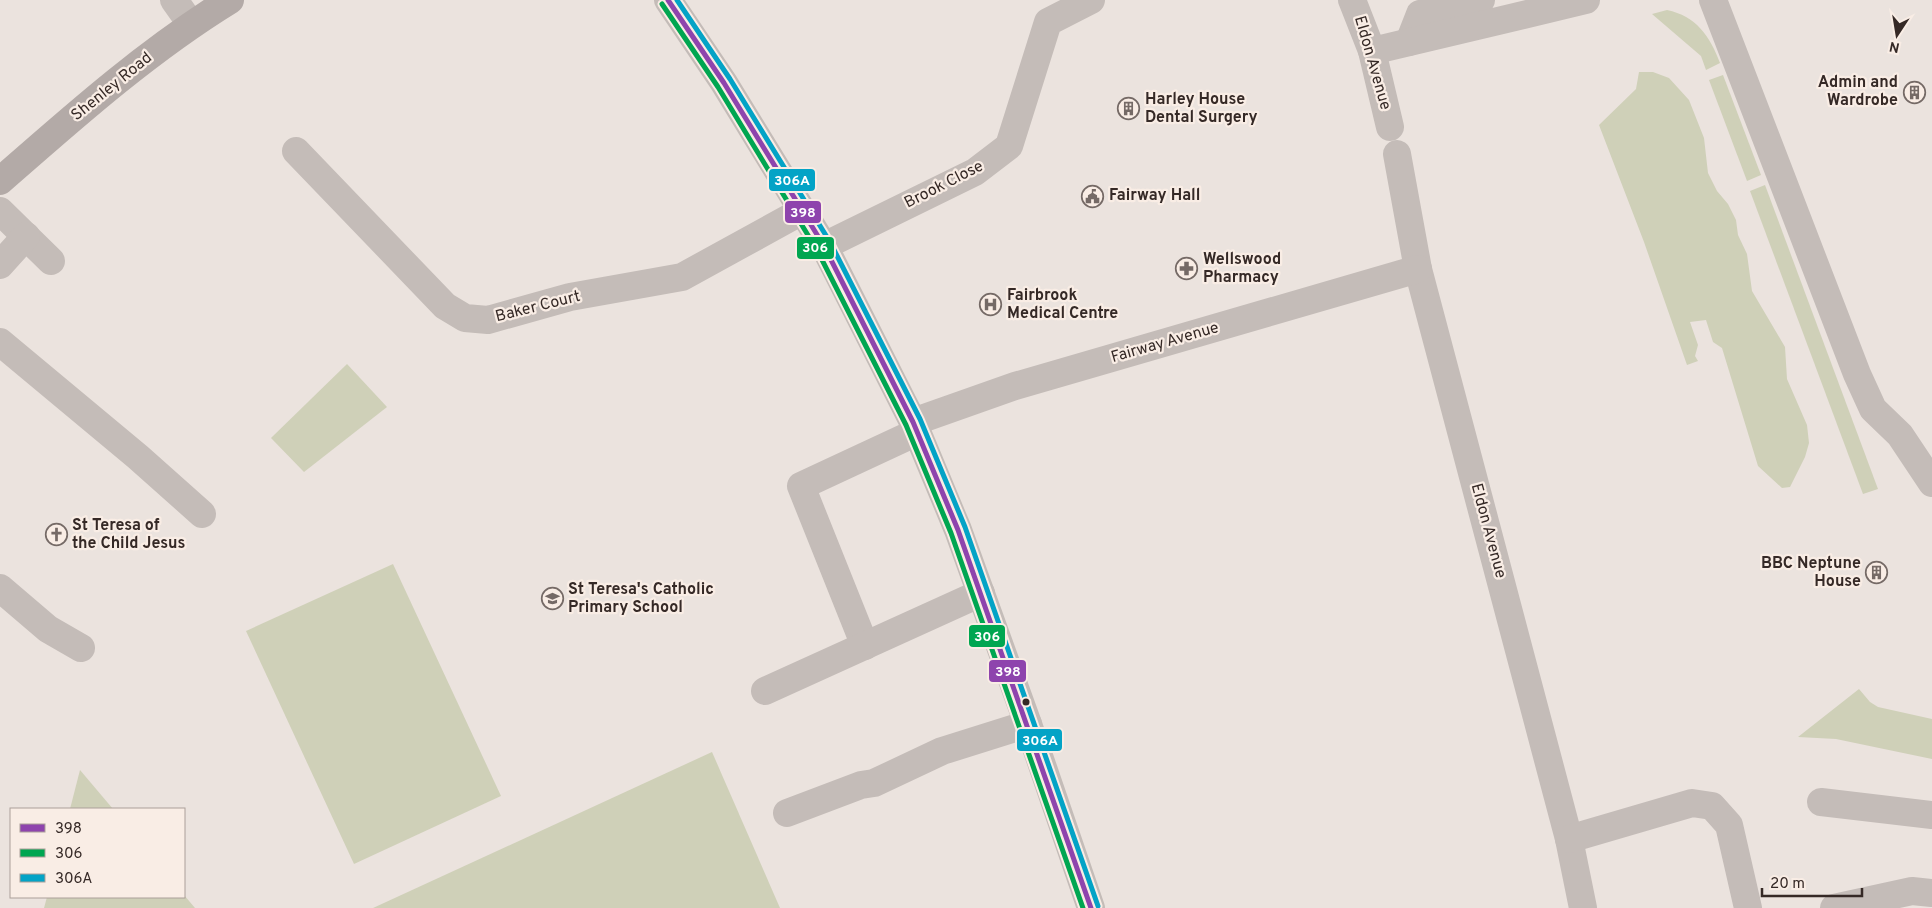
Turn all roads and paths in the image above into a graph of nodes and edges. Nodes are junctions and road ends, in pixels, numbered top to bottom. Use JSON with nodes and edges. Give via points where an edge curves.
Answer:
{"nodes":[{"id":1,"x":174,"y":0,"type":"edge"},
{"id":2,"x":230,"y":0,"type":"edge"},
{"id":3,"x":668,"y":0,"type":"edge"},
{"id":4,"x":1091,"y":0,"type":"edge"},
{"id":5,"x":1352,"y":0,"type":"edge"},
{"id":6,"x":1481,"y":0,"type":"edge"},
{"id":7,"x":1586,"y":0,"type":"edge"},
{"id":8,"x":1713,"y":0,"type":"edge"},
{"id":9,"x":1505,"y":19,"type":"junction"},
{"id":10,"x":191,"y":24,"type":"junction"},
{"id":11,"x":1409,"y":42,"type":"junction"},
{"id":12,"x":1372,"y":51,"type":"junction"},
{"id":13,"x":1390,"y":127,"type":"dead end"},
{"id":14,"x":296,"y":151,"type":"dead end"},
{"id":15,"x":1397,"y":154,"type":"dead end"},
{"id":16,"x":0,"y":181,"type":"edge"},
{"id":17,"x":0,"y":210,"type":"edge"},
{"id":18,"x":802,"y":211,"type":"junction"},
{"id":19,"x":26,"y":236,"type":"junction"},
{"id":20,"x":824,"y":246,"type":"junction"},
{"id":21,"x":51,"y":260,"type":"dead end"},
{"id":22,"x":0,"y":265,"type":"edge"},
{"id":23,"x":1418,"y":269,"type":"junction"},
{"id":24,"x":0,"y":342,"type":"edge"},
{"id":25,"x":915,"y":427,"type":"junction"},
{"id":26,"x":1932,"y":482,"type":"edge"},
{"id":27,"x":202,"y":514,"type":"dead end"},
{"id":28,"x":0,"y":588,"type":"edge"},
{"id":29,"x":981,"y":593,"type":"junction"},
{"id":30,"x":865,"y":646,"type":"junction"},
{"id":31,"x":81,"y":648,"type":"dead end"},
{"id":32,"x":765,"y":692,"type":"dead end"},
{"id":33,"x":1028,"y":724,"type":"junction"},
{"id":34,"x":1821,"y":802,"type":"dead end"},
{"id":35,"x":787,"y":814,"type":"dead end"},
{"id":36,"x":1932,"y":815,"type":"edge"},
{"id":37,"x":1569,"y":839,"type":"junction"},
{"id":38,"x":1932,"y":893,"type":"edge"},
{"id":39,"x":1091,"y":908,"type":"edge"},
{"id":40,"x":1582,"y":908,"type":"edge"},
{"id":41,"x":1748,"y":908,"type":"edge"},
{"id":42,"x":1834,"y":908,"type":"edge"}],
"edges":[{"from":1,"to":10,"type":"street"},
{"from":2,"to":10,"type":"main road","name":"Shenley Road"},
{"from":3,"to":18,"type":"street","via":[[724,83]]},
{"from":4,"to":20,"type":"street","name":"Brook Close","via":[[1048,22],[1009,146],[975,172]]},
{"from":5,"to":12,"type":"street","name":"Eldon Avenue"},
{"from":6,"to":9,"type":"street"},
{"from":6,"to":11,"type":"street","via":[[1420,14]]},
{"from":7,"to":9,"type":"street"},
{"from":8,"to":26,"type":"street","via":[[1872,409],[1900,435]]},
{"from":9,"to":11,"type":"street"},
{"from":10,"to":16,"type":"main road","name":"Shenley Road"},
{"from":11,"to":12,"type":"street"},
{"from":12,"to":13,"type":"street","name":"Eldon Avenue"},
{"from":14,"to":18,"type":"street","name":"Baker Court","via":[[445,306],[465,318],[488,320],[570,297],[682,277]]},
{"from":15,"to":23,"type":"street","name":"Eldon Avenue"},
{"from":17,"to":19,"type":"street"},
{"from":18,"to":20,"type":"street"},
{"from":19,"to":21,"type":"street"},
{"from":19,"to":22,"type":"street"},
{"from":20,"to":25,"type":"street"},
{"from":23,"to":25,"type":"street","name":"Fairway Avenue","via":[[1016,386]]},
{"from":23,"to":37,"type":"street","name":"Eldon Avenue"},
{"from":24,"to":27,"type":"street"},
{"from":25,"to":29,"type":"street"},
{"from":25,"to":30,"type":"street","name":"Fairway Avenue","via":[[801,486]]},
{"from":28,"to":31,"type":"street","via":[[48,629]]},
{"from":29,"to":30,"type":"street"},
{"from":29,"to":33,"type":"street"},
{"from":30,"to":32,"type":"street"},
{"from":33,"to":35,"type":"street","via":[[942,751],[874,783]]},
{"from":33,"to":39,"type":"street"},
{"from":34,"to":36,"type":"street"},
{"from":37,"to":40,"type":"street","name":"Eldon Avenue"},
{"from":37,"to":41,"type":"street","via":[[1692,803],[1712,806],[1729,825]]},
{"from":38,"to":42,"type":"street","via":[[1912,891]]}]}
